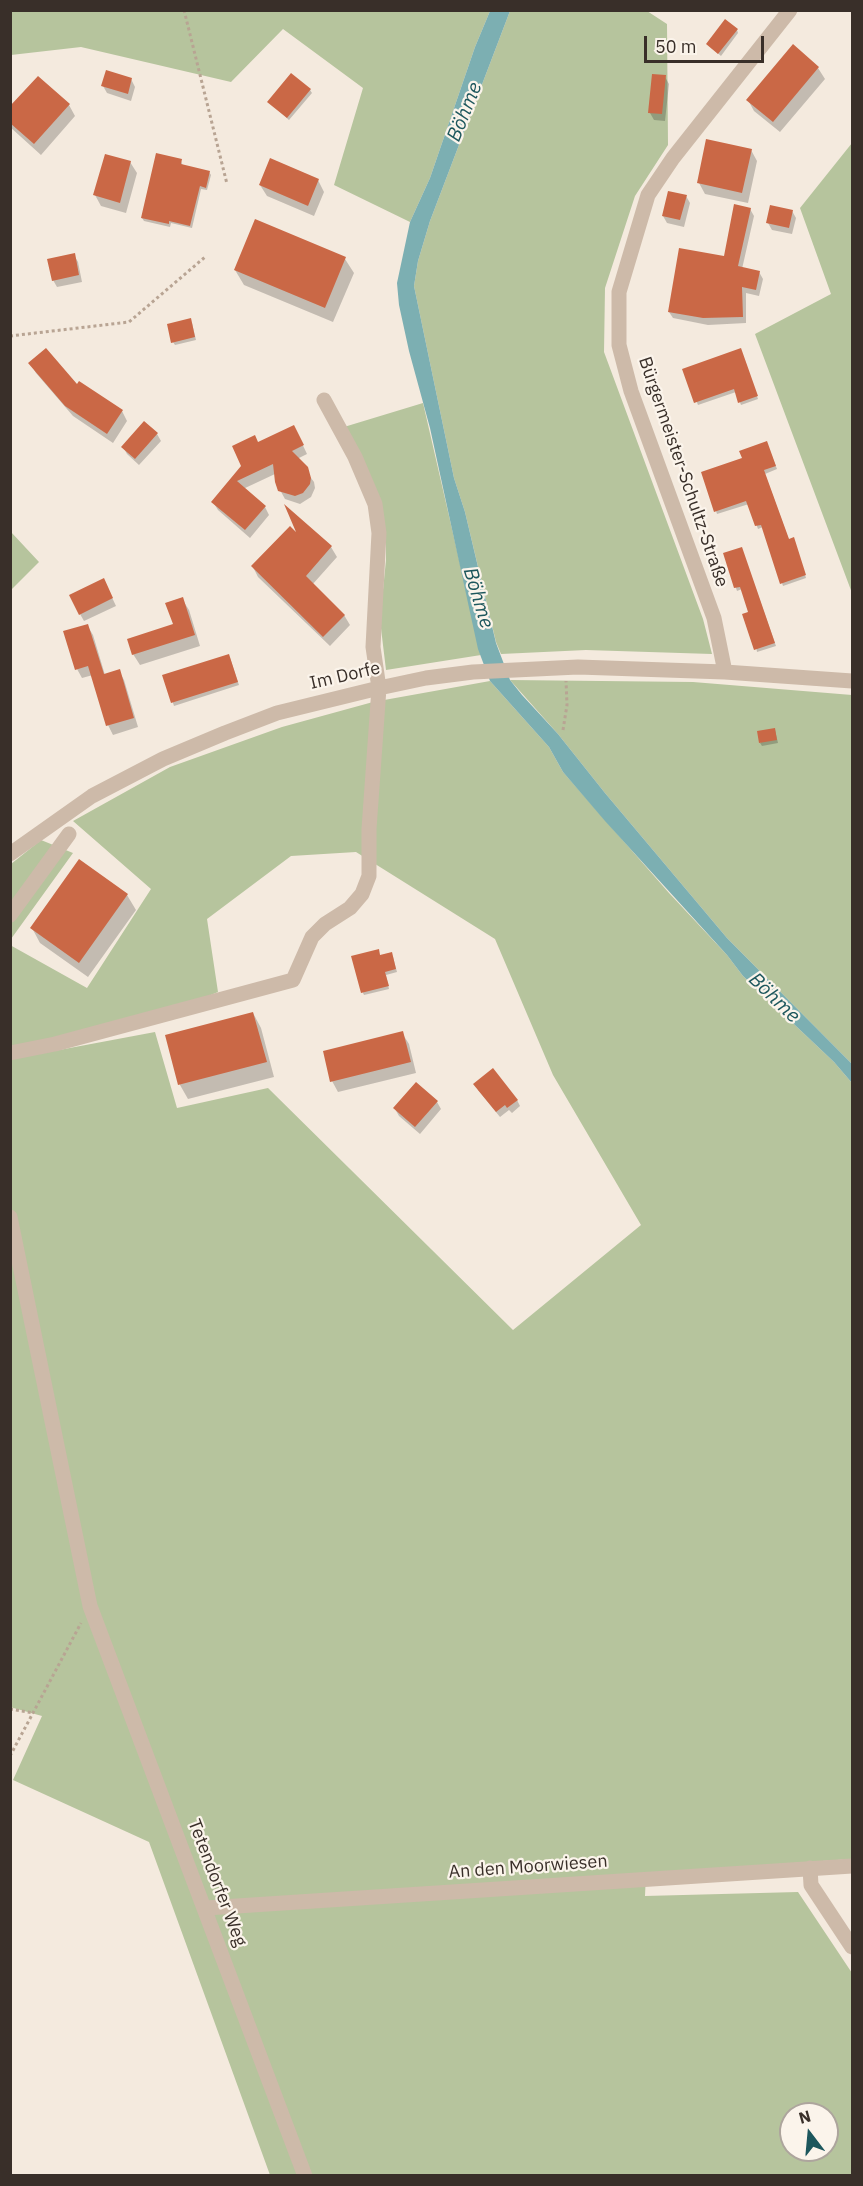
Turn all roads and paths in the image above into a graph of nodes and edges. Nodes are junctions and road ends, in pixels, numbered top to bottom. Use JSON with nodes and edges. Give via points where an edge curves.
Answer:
{"nodes":[{"id":1,"x":184,"y":10,"type":"edge"},
{"id":2,"x":789,"y":10,"type":"edge"},
{"id":3,"x":227,"y":184,"type":"dead end"},
{"id":4,"x":205,"y":257,"type":"dead end"},
{"id":5,"x":10,"y":336,"type":"edge"},
{"id":6,"x":324,"y":400,"type":"dead end"},
{"id":7,"x":565,"y":667,"type":"junction"},
{"id":8,"x":725,"y":672,"type":"junction"},
{"id":9,"x":852,"y":681,"type":"edge"},
{"id":10,"x":379,"y":688,"type":"junction"},
{"id":11,"x":563,"y":730,"type":"dead end"},
{"id":12,"x":69,"y":834,"type":"dead end"},
{"id":13,"x":10,"y":854,"type":"edge"},
{"id":14,"x":10,"y":915,"type":"edge"},
{"id":15,"x":10,"y":1053,"type":"edge"},
{"id":16,"x":10,"y":1217,"type":"edge"},
{"id":17,"x":90,"y":1606,"type":"junction"},
{"id":18,"x":10,"y":1709,"type":"edge"},
{"id":19,"x":33,"y":1713,"type":"junction"},
{"id":20,"x":10,"y":1756,"type":"edge"},
{"id":21,"x":852,"y":1866,"type":"edge"},
{"id":22,"x":810,"y":1868,"type":"junction"},
{"id":23,"x":206,"y":1908,"type":"junction"},
{"id":24,"x":852,"y":1947,"type":"edge"},
{"id":25,"x":305,"y":2175,"type":"edge"}],
"edges":[{"from":1,"to":3,"type":"path"},
{"from":2,"to":8,"type":"street","name":"Bürgermeister-Schultz-Straße","via":[[648,195],[620,292],[619,345],[631,391],[714,618]]},
{"from":4,"to":5,"type":"path","via":[[129,322]]},
{"from":6,"to":10,"type":"street","via":[[375,504],[379,560],[373,646]]},
{"from":7,"to":8,"type":"street","name":"Im Dorfe"},
{"from":7,"to":10,"type":"street","name":"Im Dorfe","via":[[473,672]]},
{"from":7,"to":11,"type":"path","via":[[567,705]]},
{"from":8,"to":9,"type":"street","name":"Im Dorfe"},
{"from":10,"to":13,"type":"street","name":"Im Dorfe","via":[[277,713],[163,759],[92,796]]},
{"from":10,"to":15,"type":"street","via":[[369,876],[362,894],[350,908],[312,937],[293,980]]},
{"from":12,"to":14,"type":"street"},
{"from":16,"to":17,"type":"street","name":"Tetendorfer Weg"},
{"from":17,"to":19,"type":"path"},
{"from":17,"to":23,"type":"street","name":"Tetendorfer Weg"},
{"from":18,"to":19,"type":"path"},
{"from":19,"to":20,"type":"path"},
{"from":21,"to":22,"type":"street","name":"An den Moorwiesen"},
{"from":22,"to":23,"type":"street","name":"An den Moorwiesen"},
{"from":22,"to":24,"type":"street","via":[[811,1885]]},
{"from":23,"to":25,"type":"street","name":"Tetendorfer Weg"}]}
